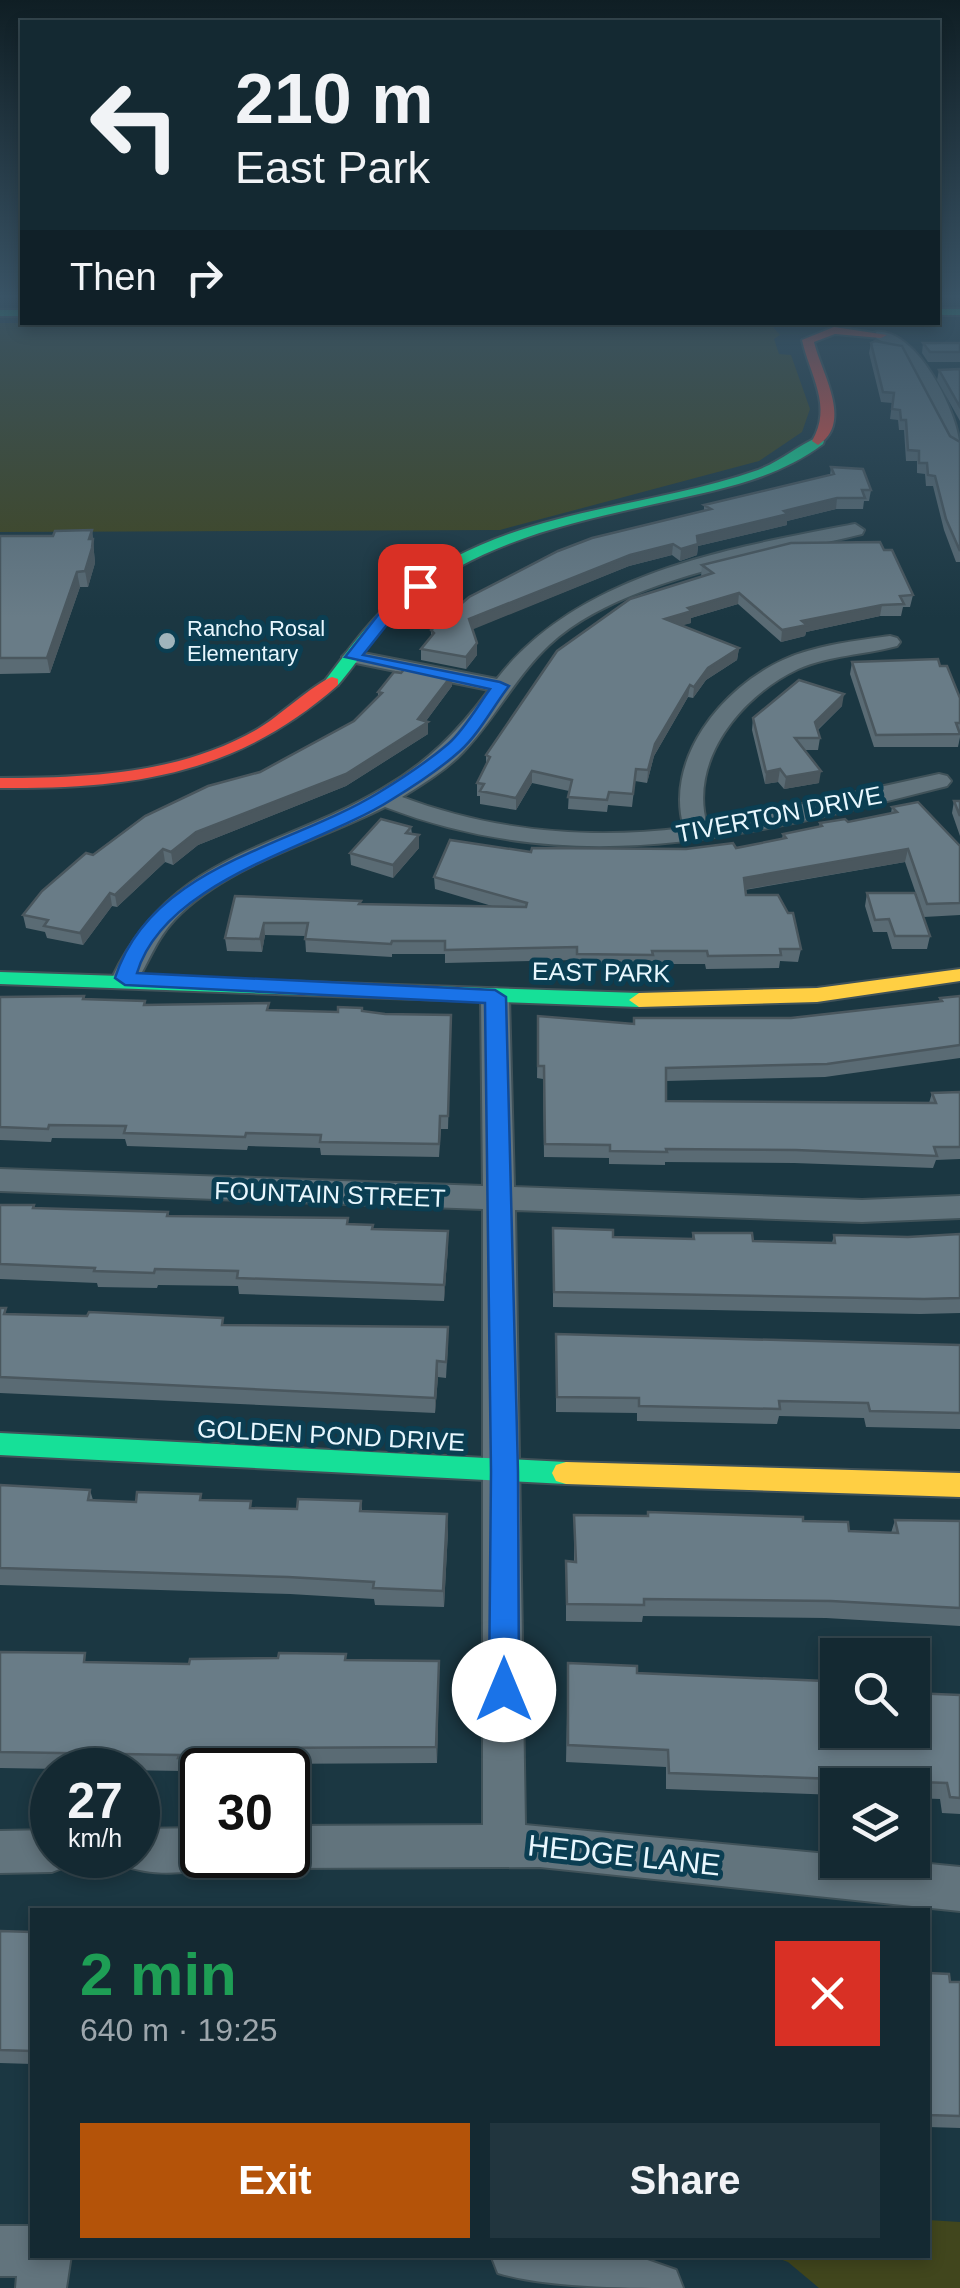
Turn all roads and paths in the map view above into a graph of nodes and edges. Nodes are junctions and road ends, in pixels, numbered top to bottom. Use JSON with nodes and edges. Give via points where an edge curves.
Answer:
{"nodes":[{"id":1,"x":832,"y":404,"type":"edge"},
{"id":2,"x":952,"y":414,"type":"edge"},
{"id":3,"x":960,"y":445,"type":"edge"},
{"id":4,"x":854,"y":530,"type":"dead end"},
{"id":5,"x":890,"y":642,"type":"dead end"},
{"id":6,"x":353,"y":657,"type":"junction"},
{"id":7,"x":500,"y":686,"type":"junction"},
{"id":8,"x":938,"y":782,"type":"dead end"},
{"id":9,"x":0,"y":783,"type":"edge"},
{"id":10,"x":383,"y":798,"type":"junction"},
{"id":11,"x":698,"y":834,"type":"junction"},
{"id":12,"x":960,"y":975,"type":"edge"},
{"id":13,"x":0,"y":978,"type":"edge"},
{"id":14,"x":125,"y":978,"type":"junction"},
{"id":15,"x":495,"y":997,"type":"junction"},
{"id":16,"x":0,"y":1180,"type":"edge"},
{"id":17,"x":499,"y":1201,"type":"junction"},
{"id":18,"x":960,"y":1207,"type":"edge"},
{"id":19,"x":0,"y":1444,"type":"edge"},
{"id":20,"x":504,"y":1472,"type":"junction"},
{"id":21,"x":960,"y":1485,"type":"edge"},
{"id":22,"x":504,"y":1844,"type":"junction"},
{"id":23,"x":310,"y":1847,"type":"edge"},
{"id":24,"x":30,"y":1851,"type":"edge"},
{"id":25,"x":0,"y":1852,"type":"edge"},
{"id":26,"x":960,"y":1889,"type":"edge"},
{"id":27,"x":0,"y":2251,"type":"edge"},
{"id":28,"x":30,"y":2251,"type":"edge"},
{"id":29,"x":46,"y":2258,"type":"edge"},
{"id":30,"x":559,"y":2258,"type":"edge"},
{"id":31,"x":41,"y":2288,"type":"edge"},
{"id":32,"x":658,"y":2288,"type":"edge"}],
"edges":[{"from":1,"to":6,"type":"main road","via":[[831,424],[790,461],[524,535],[469,557],[402,600]]},
{"from":2,"to":3,"type":"street"},
{"from":4,"to":7,"type":"street","via":[[622,594],[534,647]]},
{"from":5,"to":11,"type":"street","via":[[836,649],[750,689],[718,726],[696,768],[689,801]]},
{"from":6,"to":7,"type":"street"},
{"from":6,"to":9,"type":"main road","via":[[286,722],[198,762],[94,780]]},
{"from":7,"to":10,"type":"street","via":[[456,746]]},
{"from":8,"to":11,"type":"street","name":"TIVERTON DRIVE"},
{"from":10,"to":11,"type":"street","name":"TIVERTON DRIVE","via":[[477,828],[559,838]]},
{"from":10,"to":14,"type":"street","via":[[218,875],[165,915],[131,959]]},
{"from":12,"to":15,"type":"main road","name":"EAST PARK","via":[[780,998]]},
{"from":13,"to":14,"type":"main road","name":"EAST PARK"},
{"from":14,"to":15,"type":"main road","name":"EAST PARK"},
{"from":15,"to":17,"type":"street"},
{"from":16,"to":17,"type":"street","name":"FOUNTAIN STREET"},
{"from":17,"to":18,"type":"street","name":"FOUNTAIN STREET","via":[[862,1211]]},
{"from":17,"to":20,"type":"street"},
{"from":19,"to":20,"type":"main road","name":"GOLDEN POND DRIVE"},
{"from":20,"to":21,"type":"main road","name":"GOLDEN POND DRIVE"},
{"from":20,"to":22,"type":"street"},
{"from":22,"to":23,"type":"street","name":"HEDGE LANE"},
{"from":22,"to":26,"type":"street","name":"HEDGE LANE"},
{"from":24,"to":25,"type":"street"},
{"from":27,"to":28,"type":"street"},
{"from":29,"to":31,"type":"street"},
{"from":30,"to":32,"type":"street"}]}
